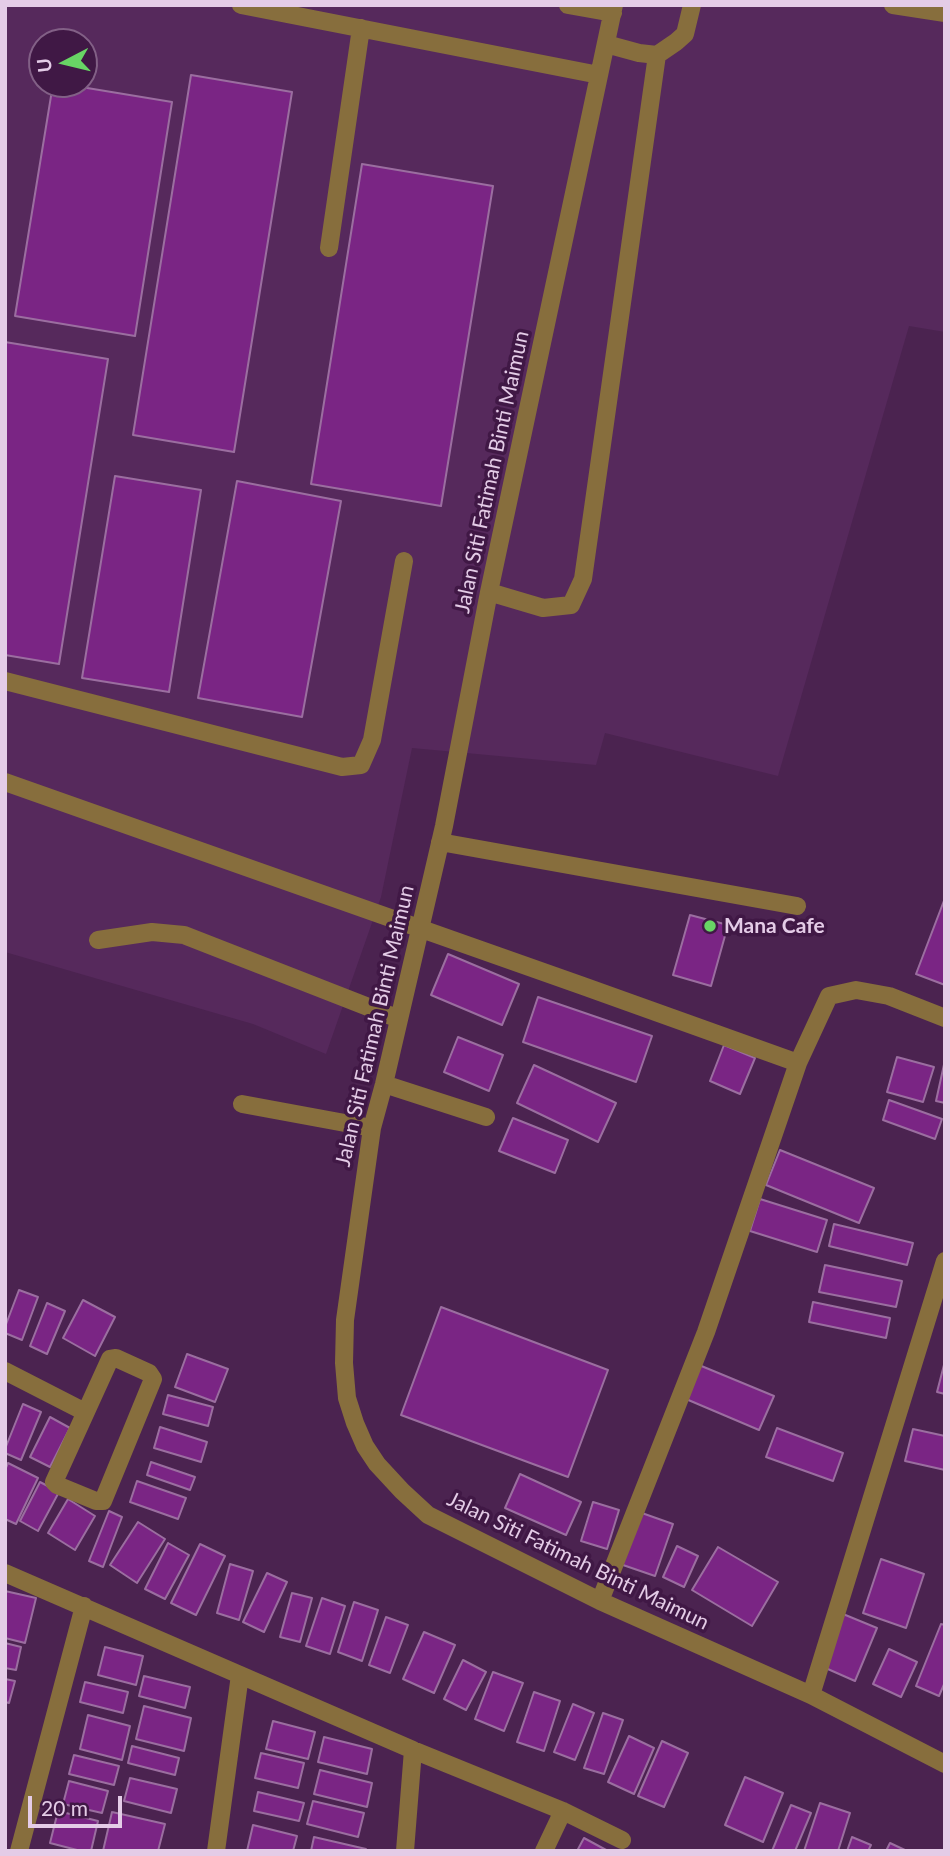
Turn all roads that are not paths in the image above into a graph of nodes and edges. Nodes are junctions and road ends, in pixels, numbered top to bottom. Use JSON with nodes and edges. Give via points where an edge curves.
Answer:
{"nodes":[{"id":1,"x":241,"y":5,"type":"edge"},
{"id":2,"x":568,"y":5,"type":"edge"},
{"id":3,"x":692,"y":5,"type":"edge"},
{"id":4,"x":893,"y":5,"type":"edge"},
{"id":5,"x":614,"y":9,"type":"edge"},
{"id":6,"x":945,"y":13,"type":"edge"},
{"id":7,"x":361,"y":28,"type":"junction"},
{"id":8,"x":606,"y":44,"type":"junction"},
{"id":9,"x":657,"y":55,"type":"junction"},
{"id":10,"x":599,"y":75,"type":"junction"},
{"id":11,"x":329,"y":248,"type":"dead end"},
{"id":12,"x":404,"y":561,"type":"dead end"},
{"id":13,"x":489,"y":592,"type":"junction"},
{"id":14,"x":5,"y":681,"type":"edge"},
{"id":15,"x":5,"y":782,"type":"edge"},
{"id":16,"x":440,"y":842,"type":"junction"},
{"id":17,"x":797,"y":906,"type":"dead end"},
{"id":18,"x":419,"y":928,"type":"junction"},
{"id":19,"x":99,"y":940,"type":"dead end"},
{"id":20,"x":945,"y":1018,"type":"edge"},
{"id":21,"x":398,"y":1019,"type":"junction"},
{"id":22,"x":798,"y":1063,"type":"junction"},
{"id":23,"x":384,"y":1084,"type":"junction"},
{"id":24,"x":242,"y":1104,"type":"dead end"},
{"id":25,"x":486,"y":1117,"type":"dead end"},
{"id":26,"x":372,"y":1128,"type":"junction"},
{"id":27,"x":945,"y":1261,"type":"edge"},
{"id":28,"x":5,"y":1371,"type":"edge"},
{"id":29,"x":85,"y":1412,"type":"junction"},
{"id":30,"x":5,"y":1573,"type":"edge"},
{"id":31,"x":600,"y":1601,"type":"junction"},
{"id":32,"x":84,"y":1606,"type":"junction"},
{"id":33,"x":240,"y":1675,"type":"junction"},
{"id":34,"x":811,"y":1695,"type":"junction"},
{"id":35,"x":413,"y":1750,"type":"junction"},
{"id":36,"x":945,"y":1764,"type":"edge"},
{"id":37,"x":563,"y":1811,"type":"junction"},
{"id":38,"x":622,"y":1840,"type":"dead end"},
{"id":39,"x":19,"y":1851,"type":"edge"},
{"id":40,"x":216,"y":1851,"type":"edge"},
{"id":41,"x":405,"y":1851,"type":"edge"},
{"id":42,"x":544,"y":1851,"type":"edge"}],
"edges":[{"from":1,"to":7,"type":"street"},
{"from":2,"to":5,"type":"street"},
{"from":3,"to":9,"type":"street","via":[[685,34]]},
{"from":4,"to":6,"type":"street"},
{"from":5,"to":8,"type":"street","name":"Jalan Siti Fatimah Binti Maimun"},
{"from":7,"to":10,"type":"street"},
{"from":7,"to":11,"type":"street"},
{"from":8,"to":9,"type":"street"},
{"from":8,"to":10,"type":"street","name":"Jalan Siti Fatimah Binti Maimun"},
{"from":9,"to":13,"type":"street","via":[[583,579],[570,605],[543,608]]},
{"from":10,"to":13,"type":"street","name":"Jalan Siti Fatimah Binti Maimun"},
{"from":12,"to":14,"type":"street","via":[[372,740],[361,765],[342,767]]},
{"from":13,"to":16,"type":"street","name":"Jalan Siti Fatimah Binti Maimun"},
{"from":15,"to":18,"type":"street"},
{"from":16,"to":17,"type":"street"},
{"from":16,"to":18,"type":"street","name":"Jalan Siti Fatimah Binti Maimun"},
{"from":18,"to":21,"type":"street","name":"Jalan Siti Fatimah Binti Maimun"},
{"from":18,"to":22,"type":"street"},
{"from":19,"to":21,"type":"street","via":[[152,932],[184,935]]},
{"from":20,"to":22,"type":"street","via":[[889,996],[856,990],[829,996]]},
{"from":21,"to":23,"type":"street","name":"Jalan Siti Fatimah Binti Maimun"},
{"from":22,"to":31,"type":"street","via":[[706,1332]]},
{"from":23,"to":25,"type":"street"},
{"from":23,"to":26,"type":"street","name":"Jalan Siti Fatimah Binti Maimun"},
{"from":24,"to":26,"type":"street"},
{"from":26,"to":31,"type":"street","name":"Jalan Siti Fatimah Binti Maimun","via":[[344,1352],[347,1398],[366,1446],[377,1464],[428,1515]]},
{"from":27,"to":34,"type":"street"},
{"from":28,"to":29,"type":"street"},
{"from":29,"to":29,"type":"street","via":[[110,1359],[149,1373],[153,1379],[103,1501],[54,1482]]},
{"from":30,"to":32,"type":"street"},
{"from":31,"to":34,"type":"street","name":"Jalan Siti Fatimah Binti Maimun"},
{"from":32,"to":33,"type":"street"},
{"from":32,"to":39,"type":"street"},
{"from":33,"to":35,"type":"street"},
{"from":33,"to":40,"type":"street"},
{"from":34,"to":36,"type":"street","name":"Jalan Siti Fatimah Binti Maimun"},
{"from":35,"to":37,"type":"street"},
{"from":35,"to":41,"type":"street"},
{"from":37,"to":38,"type":"street"},
{"from":37,"to":42,"type":"street"}]}
